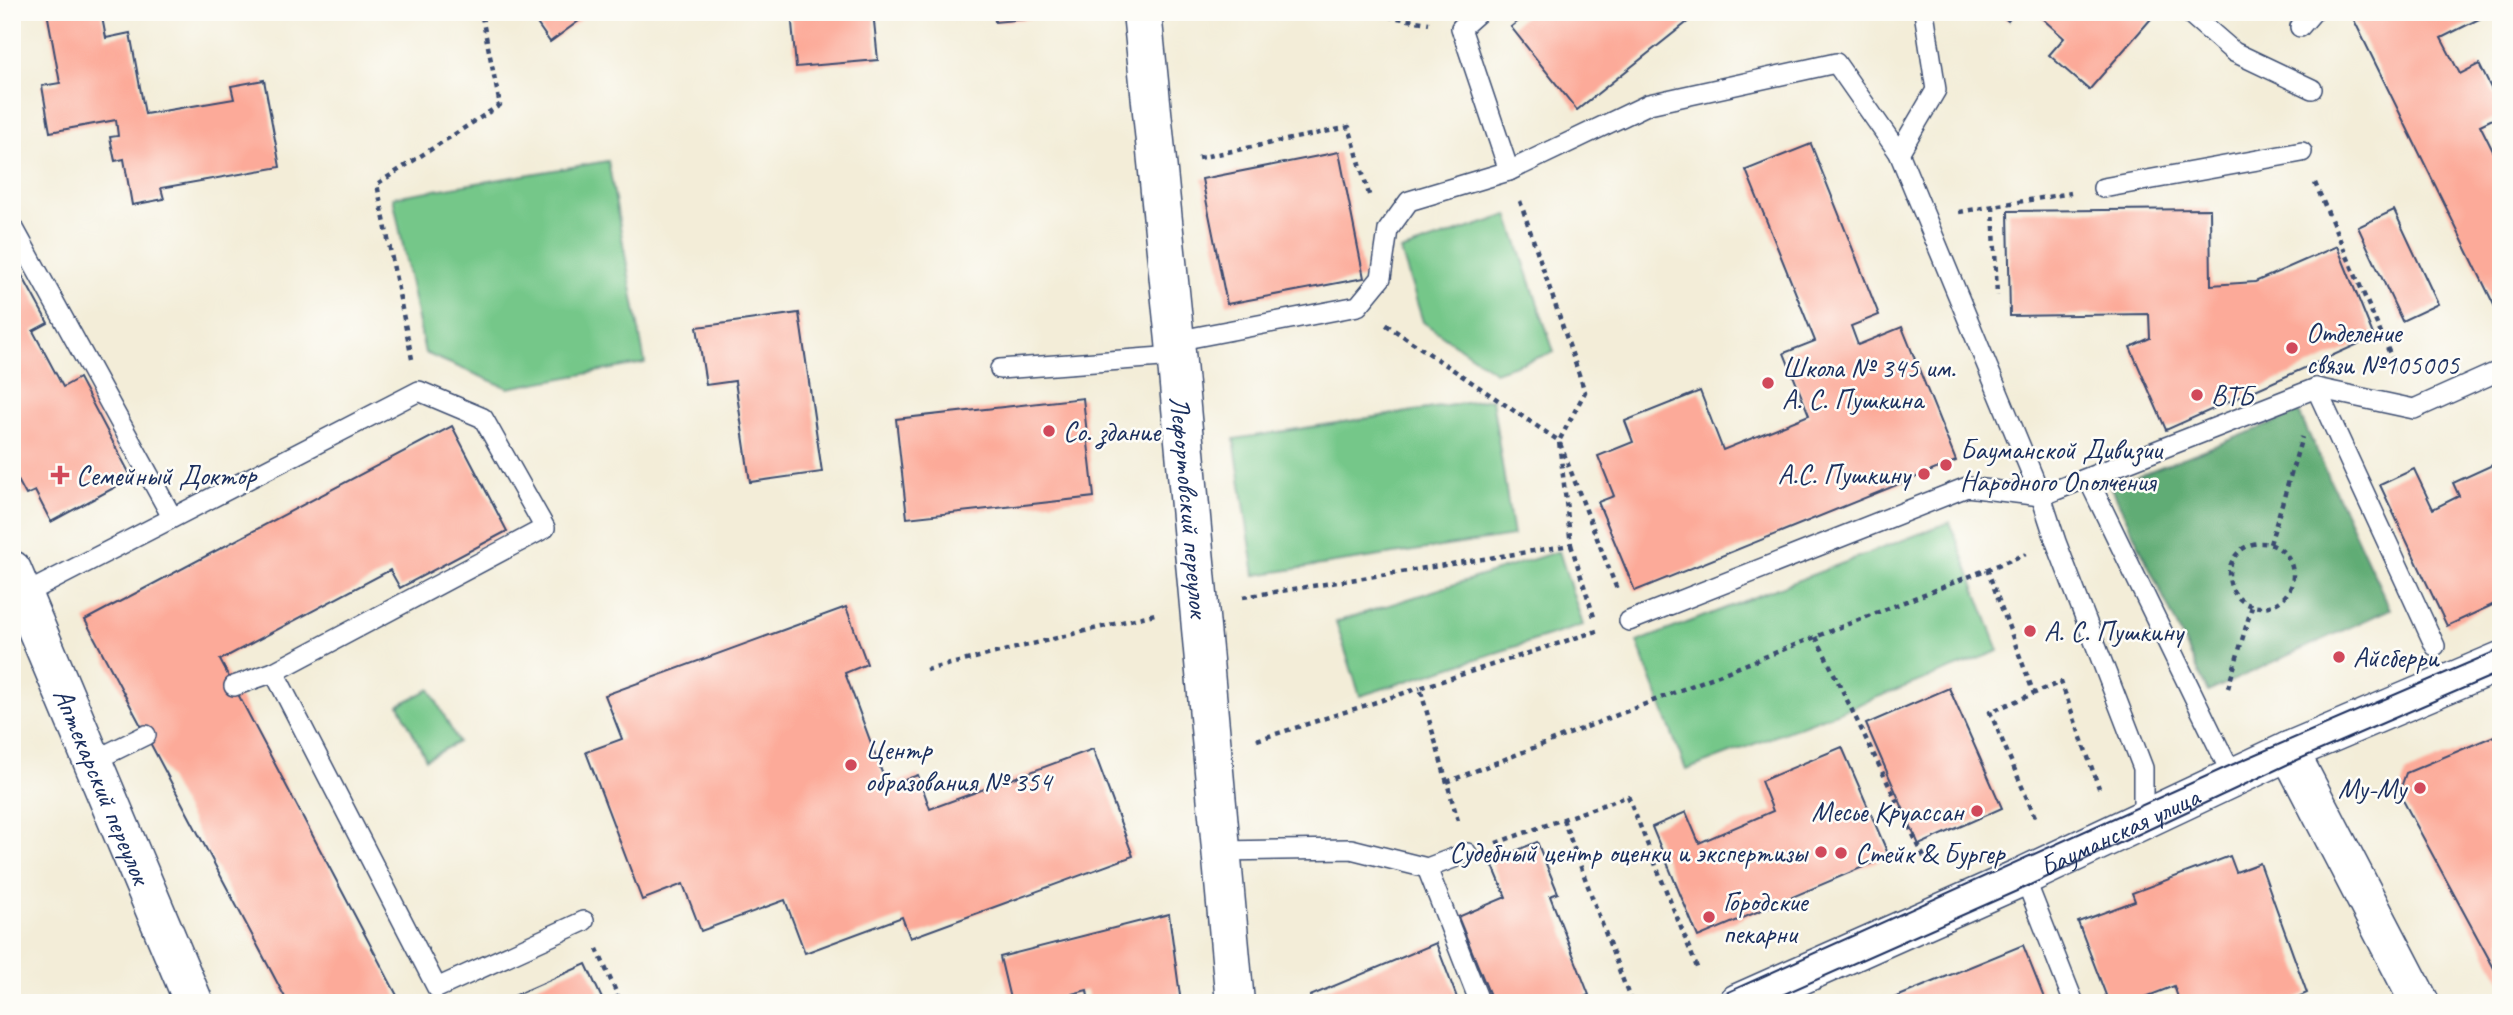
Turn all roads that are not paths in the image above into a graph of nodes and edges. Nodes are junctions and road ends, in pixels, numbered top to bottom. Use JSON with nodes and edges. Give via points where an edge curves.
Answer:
{"nodes":[{"id":1,"x":1142,"y":12,"type":"edge"},
{"id":2,"x":1479,"y":12,"type":"edge"},
{"id":3,"x":1924,"y":12,"type":"edge"},
{"id":4,"x":2188,"y":12,"type":"edge"},
{"id":5,"x":2312,"y":89,"type":"dead end"},
{"id":6,"x":2302,"y":152,"type":"road end"},
{"id":7,"x":1899,"y":153,"type":"junction"},
{"id":8,"x":1510,"y":171,"type":"junction"},
{"id":9,"x":2102,"y":188,"type":"road end"},
{"id":10,"x":12,"y":225,"type":"edge"},
{"id":11,"x":1175,"y":348,"type":"junction"},
{"id":12,"x":1000,"y":369,"type":"dead end"},
{"id":13,"x":2501,"y":369,"type":"edge"},
{"id":14,"x":2316,"y":388,"type":"junction"},
{"id":15,"x":2088,"y":479,"type":"junction"},
{"id":16,"x":2041,"y":496,"type":"junction"},
{"id":17,"x":172,"y":517,"type":"junction"},
{"id":18,"x":18,"y":583,"type":"edge"},
{"id":19,"x":1629,"y":621,"type":"road end"},
{"id":20,"x":2435,"y":646,"type":"dead end"},
{"id":21,"x":2501,"y":661,"type":"edge"},
{"id":22,"x":274,"y":672,"type":"junction"},
{"id":23,"x":234,"y":686,"type":"dead end"},
{"id":24,"x":146,"y":735,"type":"dead end"},
{"id":25,"x":2290,"y":751,"type":"junction"},
{"id":26,"x":91,"y":762,"type":"junction"},
{"id":27,"x":2233,"y":777,"type":"junction"},
{"id":28,"x":2147,"y":818,"type":"junction"},
{"id":29,"x":1221,"y":851,"type":"junction"},
{"id":30,"x":1467,"y":853,"type":"road end"},
{"id":31,"x":1427,"y":868,"type":"junction"},
{"id":32,"x":2024,"y":876,"type":"junction"},
{"id":33,"x":584,"y":920,"type":"road end"},
{"id":34,"x":194,"y":1003,"type":"edge"},
{"id":35,"x":1235,"y":1003,"type":"edge"},
{"id":36,"x":1480,"y":1003,"type":"edge"},
{"id":37,"x":1738,"y":1003,"type":"edge"},
{"id":38,"x":2074,"y":1003,"type":"edge"},
{"id":39,"x":2420,"y":1003,"type":"edge"}],
"edges":[{"from":1,"to":11,"type":"street","name":"Лефортовский переулок"},
{"from":2,"to":8,"type":"lane","via":[[1461,28]]},
{"from":3,"to":7,"type":"lane","via":[[1936,90]]},
{"from":4,"to":5,"type":"lane","via":[[2234,52]]},
{"from":6,"to":9,"type":"lane"},
{"from":7,"to":8,"type":"lane","via":[[1836,63],[1649,104]]},
{"from":7,"to":16,"type":"lane"},
{"from":8,"to":11,"type":"lane","via":[[1409,201],[1388,230],[1381,278],[1358,306]]},
{"from":10,"to":17,"type":"lane"},
{"from":11,"to":12,"type":"lane"},
{"from":11,"to":29,"type":"street","name":"Лефортовский переулок"},
{"from":13,"to":14,"type":"lane","via":[[2414,409]]},
{"from":14,"to":15,"type":"lane"},
{"from":14,"to":20,"type":"lane"},
{"from":15,"to":16,"type":"lane"},
{"from":15,"to":27,"type":"lane"},
{"from":16,"to":19,"type":"lane","via":[[1967,487]]},
{"from":16,"to":28,"type":"lane","via":[[2143,768]]},
{"from":17,"to":18,"type":"lane"},
{"from":17,"to":22,"type":"lane","via":[[419,391],[483,418],[545,528]]},
{"from":18,"to":26,"type":"street","name":"Аптекарский переулок"},
{"from":21,"to":25,"type":"street","name":"Бауманская улица"},
{"from":22,"to":23,"type":"lane"},
{"from":22,"to":33,"type":"lane","via":[[437,988]]},
{"from":24,"to":26,"type":"lane"},
{"from":25,"to":27,"type":"street","name":"Бауманская улица"},
{"from":25,"to":39,"type":"street"},
{"from":26,"to":34,"type":"street","name":"Аптекарский переулок"},
{"from":27,"to":28,"type":"street","name":"Бауманская улица"},
{"from":28,"to":32,"type":"street","name":"Бауманская улица"},
{"from":29,"to":31,"type":"lane","via":[[1352,849]]},
{"from":29,"to":35,"type":"street","name":"Лефортовский переулок"},
{"from":30,"to":31,"type":"lane"},
{"from":31,"to":36,"type":"lane"},
{"from":32,"to":37,"type":"street","name":"Бауманская улица"},
{"from":32,"to":38,"type":"lane"}]}
